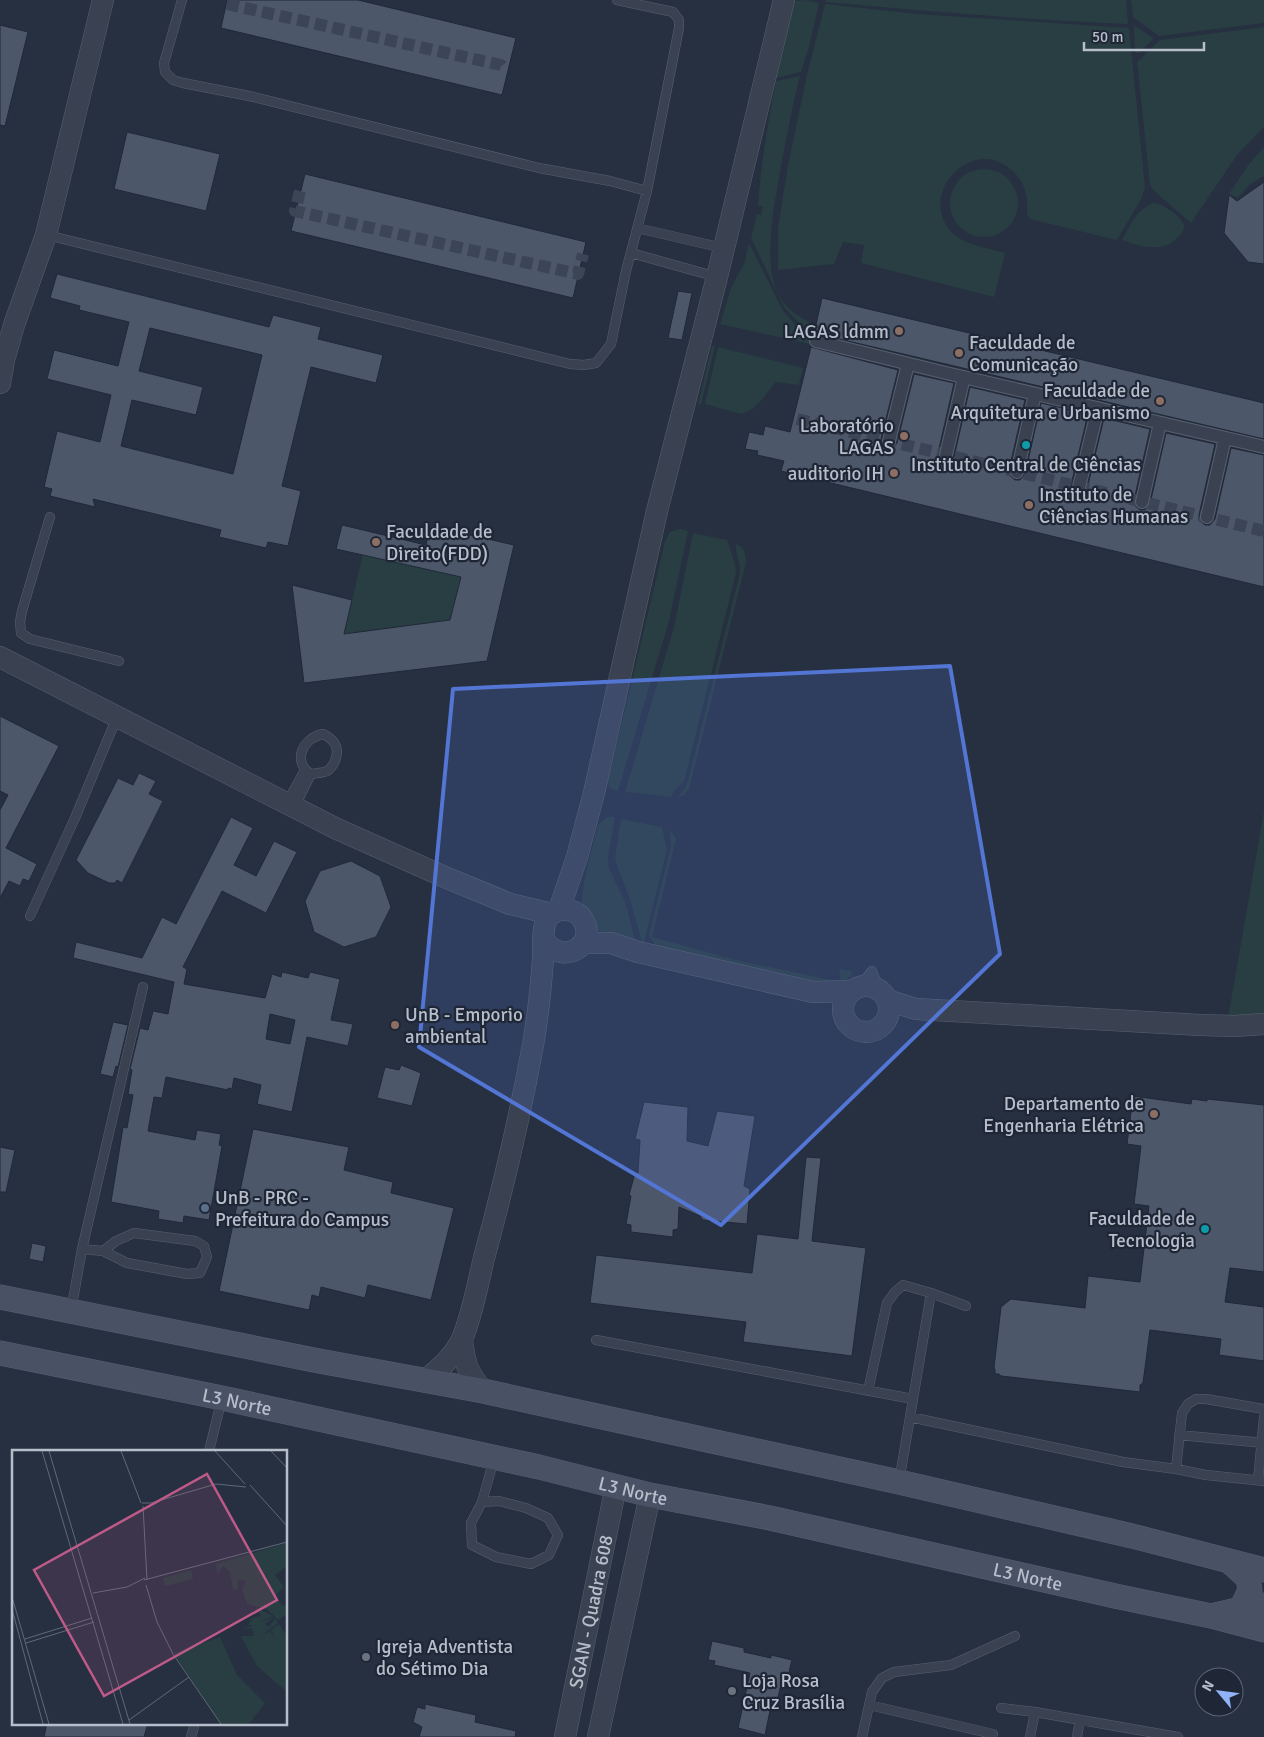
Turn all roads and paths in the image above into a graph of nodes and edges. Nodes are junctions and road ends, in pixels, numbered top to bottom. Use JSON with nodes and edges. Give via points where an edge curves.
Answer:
{"nodes":[{"id":1,"x":103,"y":0,"type":"edge"},
{"id":2,"x":182,"y":0,"type":"edge"},
{"id":3,"x":617,"y":0,"type":"edge"},
{"id":4,"x":784,"y":0,"type":"edge"},
{"id":5,"x":647,"y":191,"type":"junction"},
{"id":6,"x":637,"y":228,"type":"junction"},
{"id":7,"x":46,"y":235,"type":"junction"},
{"id":8,"x":723,"y":248,"type":"junction"},
{"id":9,"x":631,"y":253,"type":"junction"},
{"id":10,"x":717,"y":277,"type":"junction"},
{"id":11,"x":816,"y":341,"type":"dead end"},
{"id":12,"x":908,"y":364,"type":"junction"},
{"id":13,"x":964,"y":377,"type":"junction"},
{"id":14,"x":0,"y":383,"type":"edge"},
{"id":15,"x":1035,"y":394,"type":"junction"},
{"id":16,"x":1098,"y":408,"type":"junction"},
{"id":17,"x":1160,"y":422,"type":"junction"},
{"id":18,"x":1225,"y":438,"type":"junction"},
{"id":19,"x":890,"y":441,"type":"dead end"},
{"id":20,"x":1264,"y":447,"type":"edge"},
{"id":21,"x":946,"y":455,"type":"dead end"},
{"id":22,"x":1018,"y":472,"type":"dead end"},
{"id":23,"x":1079,"y":487,"type":"dead end"},
{"id":24,"x":1142,"y":502,"type":"dead end"},
{"id":25,"x":50,"y":517,"type":"dead end"},
{"id":26,"x":1206,"y":517,"type":"dead end"},
{"id":27,"x":0,"y":657,"type":"edge"},
{"id":28,"x":119,"y":661,"type":"dead end"},
{"id":29,"x":117,"y":717,"type":"junction"},
{"id":30,"x":308,"y":772,"type":"junction"},
{"id":31,"x":290,"y":806,"type":"junction"},
{"id":32,"x":510,"y":904,"type":"junction"},
{"id":33,"x":30,"y":916,"type":"dead end"},
{"id":34,"x":571,"y":920,"type":"junction"},
{"id":35,"x":549,"y":942,"type":"junction"},
{"id":36,"x":143,"y":987,"type":"dead end"},
{"id":37,"x":884,"y":995,"type":"junction"},
{"id":38,"x":851,"y":996,"type":"junction"},
{"id":39,"x":916,"y":1009,"type":"junction"},
{"id":40,"x":884,"y":1023,"type":"junction"},
{"id":41,"x":1264,"y":1024,"type":"edge"},
{"id":42,"x":82,"y":1250,"type":"junction"},
{"id":43,"x":103,"y":1251,"type":"junction"},
{"id":44,"x":931,"y":1293,"type":"junction"},
{"id":45,"x":0,"y":1296,"type":"edge"},
{"id":46,"x":966,"y":1306,"type":"dead end"},
{"id":47,"x":70,"y":1311,"type":"junction"},
{"id":48,"x":462,"y":1340,"type":"junction"},
{"id":49,"x":596,"y":1340,"type":"dead end"},
{"id":50,"x":0,"y":1354,"type":"edge"},
{"id":51,"x":425,"y":1380,"type":"junction"},
{"id":52,"x":483,"y":1390,"type":"junction"},
{"id":53,"x":868,"y":1391,"type":"junction"},
{"id":54,"x":222,"y":1398,"type":"junction"},
{"id":55,"x":913,"y":1399,"type":"junction"},
{"id":56,"x":1264,"y":1409,"type":"edge"},
{"id":57,"x":910,"y":1417,"type":"junction"},
{"id":58,"x":1264,"y":1417,"type":"edge"},
{"id":59,"x":1179,"y":1435,"type":"junction"},
{"id":60,"x":1263,"y":1443,"type":"edge"},
{"id":61,"x":207,"y":1450,"type":"edge"},
{"id":62,"x":494,"y":1458,"type":"junction"},
{"id":63,"x":1176,"y":1469,"type":"junction"},
{"id":64,"x":1261,"y":1480,"type":"edge"},
{"id":65,"x":899,"y":1482,"type":"junction"},
{"id":66,"x":616,"y":1486,"type":"junction"},
{"id":67,"x":650,"y":1495,"type":"junction"},
{"id":68,"x":482,"y":1502,"type":"junction"},
{"id":69,"x":1227,"y":1560,"type":"junction"},
{"id":70,"x":1264,"y":1570,"type":"edge"},
{"id":71,"x":1264,"y":1605,"type":"edge"},
{"id":72,"x":1264,"y":1614,"type":"edge"},
{"id":73,"x":1212,"y":1616,"type":"junction"},
{"id":74,"x":1264,"y":1630,"type":"edge"},
{"id":75,"x":1015,"y":1636,"type":"dead end"},
{"id":76,"x":869,"y":1705,"type":"junction"},
{"id":77,"x":1001,"y":1708,"type":"dead end"},
{"id":78,"x":1035,"y":1712,"type":"junction"},
{"id":79,"x":1080,"y":1720,"type":"junction"},
{"id":80,"x":195,"y":1724,"type":"edge"},
{"id":81,"x":1123,"y":1727,"type":"junction"},
{"id":82,"x":994,"y":1734,"type":"dead end"},
{"id":83,"x":1152,"y":1735,"type":"edge"},
{"id":84,"x":192,"y":1737,"type":"edge"},
{"id":85,"x":565,"y":1737,"type":"edge"},
{"id":86,"x":598,"y":1737,"type":"edge"},
{"id":87,"x":862,"y":1737,"type":"edge"},
{"id":88,"x":1030,"y":1737,"type":"edge"},
{"id":89,"x":1077,"y":1737,"type":"edge"},
{"id":90,"x":1120,"y":1737,"type":"edge"},
{"id":91,"x":1178,"y":1737,"type":"edge"}],
"edges":[{"from":1,"to":7,"type":"street"},
{"from":2,"to":5,"type":"lane","via":[[164,63],[165,72],[173,80],[254,96],[540,168]]},
{"from":3,"to":5,"type":"lane","via":[[673,12],[679,20]]},
{"from":4,"to":8,"type":"street"},
{"from":5,"to":6,"type":"lane"},
{"from":6,"to":8,"type":"lane"},
{"from":6,"to":9,"type":"lane"},
{"from":7,"to":9,"type":"lane","via":[[584,366],[596,363],[611,344]]},
{"from":7,"to":14,"type":"street","via":[[14,325]]},
{"from":8,"to":10,"type":"street"},
{"from":9,"to":10,"type":"lane"},
{"from":10,"to":34,"type":"street","via":[[657,511],[577,857]]},
{"from":11,"to":12,"type":"street"},
{"from":12,"to":13,"type":"street"},
{"from":12,"to":19,"type":"street"},
{"from":13,"to":15,"type":"street"},
{"from":13,"to":21,"type":"street"},
{"from":15,"to":16,"type":"street"},
{"from":15,"to":22,"type":"street"},
{"from":16,"to":17,"type":"street"},
{"from":16,"to":23,"type":"street"},
{"from":17,"to":18,"type":"street"},
{"from":17,"to":24,"type":"street"},
{"from":18,"to":20,"type":"street"},
{"from":18,"to":26,"type":"street"},
{"from":25,"to":28,"type":"lane","via":[[22,611],[20,633],[30,639]]},
{"from":27,"to":29,"type":"street"},
{"from":29,"to":31,"type":"street"},
{"from":29,"to":33,"type":"lane"},
{"from":30,"to":30,"type":"lane","via":[[327,771],[334,762],[337,749],[328,736],[316,736],[306,743],[301,760]]},
{"from":30,"to":31,"type":"lane"},
{"from":31,"to":32,"type":"street"},
{"from":32,"to":34,"type":"street"},
{"from":32,"to":35,"type":"street"},
{"from":34,"to":35,"type":"street","via":[[544,926]]},
{"from":34,"to":35,"type":"street","via":[[574,951],[567,953]]},
{"from":34,"to":38,"type":"street","via":[[611,944],[638,952],[813,992]]},
{"from":35,"to":48,"type":"street","via":[[517,1123]]},
{"from":36,"to":42,"type":"lane"},
{"from":37,"to":38,"type":"street","via":[[871,987]]},
{"from":37,"to":39,"type":"street"},
{"from":37,"to":40,"type":"street","via":[[889,1010]]},
{"from":38,"to":40,"type":"street","via":[[844,1017],[853,1028],[874,1031]]},
{"from":39,"to":40,"type":"street"},
{"from":39,"to":41,"type":"street","via":[[1209,1025]]},
{"from":42,"to":43,"type":"lane"},
{"from":42,"to":47,"type":"lane"},
{"from":43,"to":43,"type":"lane","via":[[134,1233],[195,1241],[204,1246],[207,1257],[200,1273],[187,1274],[127,1263]]},
{"from":44,"to":46,"type":"lane"},
{"from":44,"to":53,"type":"lane","via":[[903,1286],[887,1304]]},
{"from":44,"to":55,"type":"lane"},
{"from":45,"to":47,"type":"main road"},
{"from":47,"to":51,"type":"main road"},
{"from":48,"to":51,"type":"street","via":[[442,1367]]},
{"from":48,"to":52,"type":"street","via":[[470,1376]]},
{"from":49,"to":53,"type":"lane"},
{"from":50,"to":54,"type":"main road","name":"L3 Norte"},
{"from":51,"to":52,"type":"main road"},
{"from":52,"to":65,"type":"main road"},
{"from":53,"to":55,"type":"lane"},
{"from":54,"to":61,"type":"lane"},
{"from":54,"to":62,"type":"main road","name":"L3 Norte"},
{"from":55,"to":57,"type":"lane"},
{"from":56,"to":59,"type":"lane","via":[[1196,1399],[1182,1413]]},
{"from":57,"to":63,"type":"lane","via":[[1123,1462]]},
{"from":57,"to":65,"type":"lane"},
{"from":58,"to":60,"type":"lane"},
{"from":59,"to":60,"type":"lane"},
{"from":59,"to":63,"type":"lane"},
{"from":60,"to":64,"type":"lane"},
{"from":62,"to":66,"type":"main road","name":"L3 Norte"},
{"from":62,"to":68,"type":"lane"},
{"from":63,"to":64,"type":"lane"},
{"from":65,"to":69,"type":"main road"},
{"from":66,"to":67,"type":"main road","name":"L3 Norte"},
{"from":66,"to":85,"type":"street","name":"SGAN - Quadra 608"},
{"from":67,"to":73,"type":"main road","name":"L3 Norte","via":[[770,1518]]},
{"from":67,"to":86,"type":"street"},
{"from":68,"to":68,"type":"lane","via":[[471,1523],[472,1545],[496,1557],[531,1564],[549,1555],[558,1535],[548,1518],[499,1501]]},
{"from":69,"to":70,"type":"main road"},
{"from":69,"to":73,"type":"main road","via":[[1248,1578],[1250,1590],[1237,1610]]},
{"from":71,"to":72,"type":"main road"},
{"from":73,"to":74,"type":"main road","name":"L3 Norte"},
{"from":75,"to":76,"type":"lane","via":[[951,1665],[894,1672],[882,1678],[872,1692]]},
{"from":76,"to":82,"type":"lane"},
{"from":76,"to":87,"type":"lane"},
{"from":77,"to":78,"type":"lane"},
{"from":78,"to":79,"type":"lane"},
{"from":78,"to":88,"type":"lane"},
{"from":79,"to":81,"type":"lane"},
{"from":79,"to":89,"type":"lane"},
{"from":80,"to":84,"type":"lane"},
{"from":81,"to":83,"type":"lane"},
{"from":81,"to":90,"type":"lane"},
{"from":83,"to":91,"type":"lane"}]}
